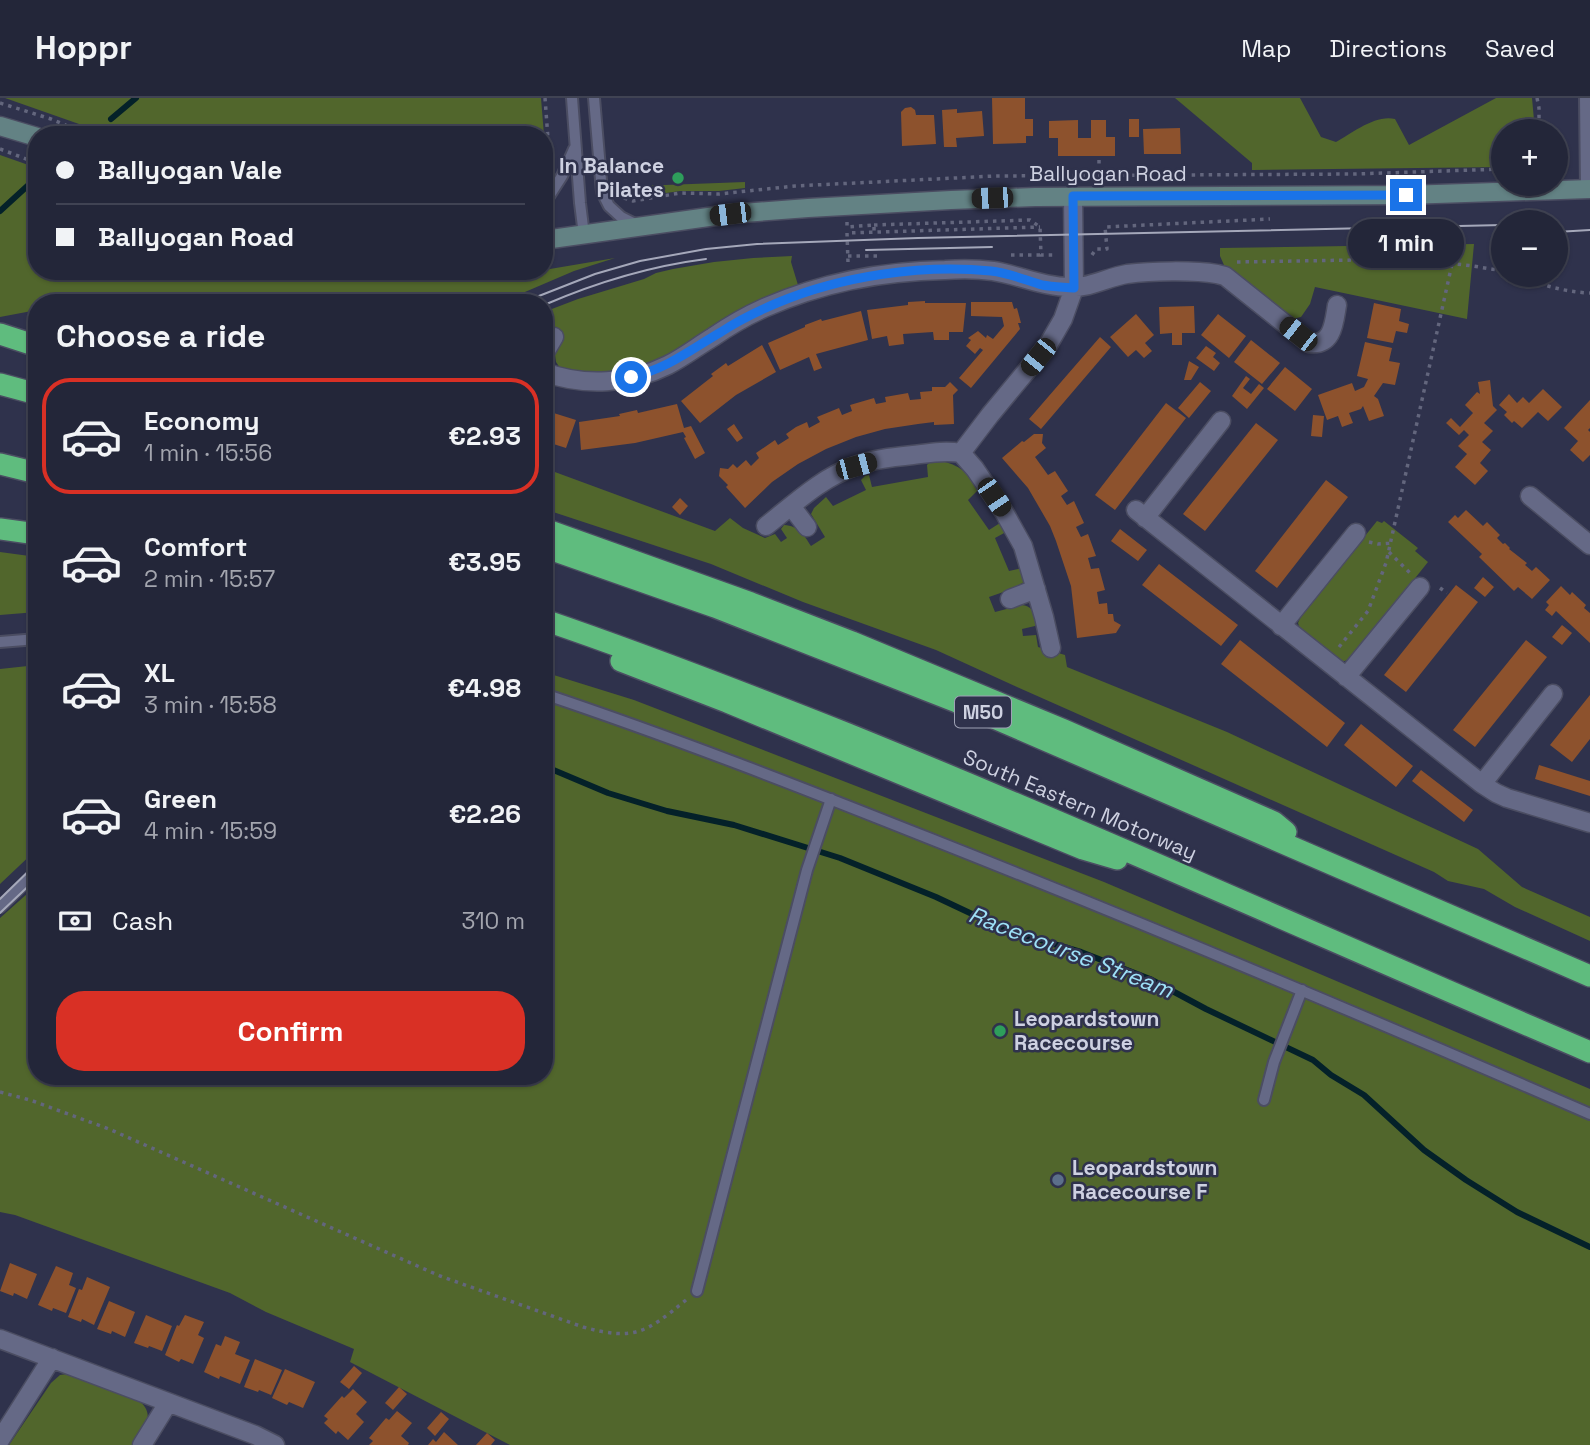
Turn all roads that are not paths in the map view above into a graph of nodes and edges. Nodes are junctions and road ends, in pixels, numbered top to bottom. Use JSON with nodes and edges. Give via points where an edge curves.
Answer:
{"nodes":[{"id":1,"x":572,"y":98,"type":"edge"},
{"id":2,"x":594,"y":98,"type":"edge"},
{"id":3,"x":1585,"y":98,"type":"edge"},
{"id":4,"x":0,"y":126,"type":"edge"},
{"id":5,"x":28,"y":134,"type":"edge"},
{"id":6,"x":575,"y":147,"type":"junction"},
{"id":7,"x":1588,"y":189,"type":"edge"},
{"id":8,"x":553,"y":190,"type":"edge"},
{"id":9,"x":1073,"y":196,"type":"junction"},
{"id":10,"x":640,"y":226,"type":"junction"},
{"id":11,"x":584,"y":235,"type":"junction"},
{"id":12,"x":553,"y":239,"type":"edge"},
{"id":13,"x":1074,"y":288,"type":"junction"},
{"id":14,"x":1337,"y":305,"type":"dead end"},
{"id":15,"x":0,"y":334,"type":"edge"},
{"id":16,"x":28,"y":343,"type":"edge"},
{"id":17,"x":553,"y":374,"type":"edge"},
{"id":18,"x":0,"y":384,"type":"edge"},
{"id":19,"x":28,"y":392,"type":"edge"},
{"id":20,"x":1222,"y":421,"type":"dead end"},
{"id":21,"x":961,"y":453,"type":"junction"},
{"id":22,"x":0,"y":464,"type":"edge"},
{"id":23,"x":28,"y":471,"type":"edge"},
{"id":24,"x":1530,"y":496,"type":"dead end"},
{"id":25,"x":791,"y":506,"type":"junction"},
{"id":26,"x":766,"y":526,"type":"dead end"},
{"id":27,"x":807,"y":527,"type":"dead end"},
{"id":28,"x":0,"y":530,"type":"edge"},
{"id":29,"x":553,"y":532,"type":"edge"},
{"id":30,"x":28,"y":533,"type":"edge"},
{"id":31,"x":1356,"y":533,"type":"dead end"},
{"id":32,"x":1590,"y":545,"type":"edge"},
{"id":33,"x":553,"y":550,"type":"edge"},
{"id":34,"x":1420,"y":587,"type":"dead end"},
{"id":35,"x":1036,"y":589,"type":"junction"},
{"id":36,"x":1010,"y":598,"type":"dead end"},
{"id":37,"x":553,"y":623,"type":"edge"},
{"id":38,"x":1281,"y":626,"type":"junction"},
{"id":39,"x":553,"y":638,"type":"edge"},
{"id":40,"x":28,"y":640,"type":"edge"},
{"id":41,"x":0,"y":642,"type":"edge"},
{"id":42,"x":1051,"y":649,"type":"dead end"},
{"id":43,"x":1346,"y":677,"type":"junction"},
{"id":44,"x":1553,"y":694,"type":"dead end"},
{"id":45,"x":553,"y":697,"type":"edge"},
{"id":46,"x":1482,"y":784,"type":"junction"},
{"id":47,"x":831,"y":799,"type":"junction"},
{"id":48,"x":1590,"y":823,"type":"edge"},
{"id":49,"x":1316,"y":856,"type":"junction"},
{"id":50,"x":28,"y":880,"type":"edge"},
{"id":51,"x":1216,"y":890,"type":"junction"},
{"id":52,"x":0,"y":906,"type":"edge"},
{"id":53,"x":1590,"y":976,"type":"edge"},
{"id":54,"x":1302,"y":990,"type":"junction"},
{"id":55,"x":1590,"y":1052,"type":"edge"},
{"id":56,"x":1264,"y":1100,"type":"dead end"},
{"id":57,"x":1590,"y":1114,"type":"edge"},
{"id":58,"x":697,"y":1291,"type":"road end"},
{"id":59,"x":0,"y":1339,"type":"edge"},
{"id":60,"x":52,"y":1358,"type":"junction"},
{"id":61,"x":168,"y":1403,"type":"junction"},
{"id":62,"x":0,"y":1440,"type":"edge"},
{"id":63,"x":142,"y":1445,"type":"edge"},
{"id":64,"x":275,"y":1445,"type":"edge"}],
"edges":[{"from":1,"to":6,"type":"lane"},
{"from":2,"to":10,"type":"lane","via":[[602,192],[621,217]]},
{"from":3,"to":7,"type":"lane"},
{"from":4,"to":5,"type":"street"},
{"from":6,"to":8,"type":"lane"},
{"from":6,"to":11,"type":"lane"},
{"from":7,"to":9,"type":"street","name":"Ballyogan Road","via":[[1406,195]]},
{"from":9,"to":10,"type":"street","name":"Ballyogan Road","via":[[808,208]]},
{"from":9,"to":13,"type":"street"},
{"from":10,"to":11,"type":"street","name":"Ballyogan Road"},
{"from":11,"to":12,"type":"street","name":"Ballyogan Road"},
{"from":13,"to":14,"type":"street","via":[[1126,274],[1209,272],[1225,276],[1313,344],[1328,337]]},
{"from":13,"to":17,"type":"street","via":[[982,271],[873,276],[773,305],[648,374],[599,382]]},
{"from":13,"to":21,"type":"street","via":[[1048,345]]},
{"from":15,"to":16,"type":"highway"},
{"from":18,"to":19,"type":"highway"},
{"from":20,"to":38,"type":"street","via":[[1140,514]]},
{"from":21,"to":25,"type":"street","via":[[944,451],[856,466],[826,480]]},
{"from":21,"to":35,"type":"street","via":[[1015,529]]},
{"from":22,"to":23,"type":"highway"},
{"from":24,"to":32,"type":"street"},
{"from":25,"to":26,"type":"street"},
{"from":25,"to":27,"type":"street"},
{"from":28,"to":30,"type":"highway"},
{"from":29,"to":49,"type":"highway","via":[[751,603],[1030,715],[1274,822]]},
{"from":31,"to":38,"type":"street"},
{"from":33,"to":49,"type":"highway","number":"M50","via":[[873,668]]},
{"from":34,"to":43,"type":"street"},
{"from":35,"to":36,"type":"street"},
{"from":35,"to":42,"type":"street"},
{"from":37,"to":51,"type":"highway","name":"South Eastern Motorway","via":[[906,758]]},
{"from":38,"to":43,"type":"street"},
{"from":39,"to":51,"type":"highway","via":[[727,702],[1083,849]]},
{"from":40,"to":41,"type":"lane"},
{"from":43,"to":46,"type":"street"},
{"from":44,"to":46,"type":"street"},
{"from":45,"to":47,"type":"lane"},
{"from":46,"to":48,"type":"street","via":[[1507,798]]},
{"from":47,"to":54,"type":"lane"},
{"from":47,"to":58,"type":"lane","via":[[807,870]]},
{"from":49,"to":53,"type":"highway","number":"M50"},
{"from":50,"to":52,"type":"lane"},
{"from":51,"to":55,"type":"highway","name":"South Eastern Motorway"},
{"from":54,"to":56,"type":"lane"},
{"from":54,"to":57,"type":"lane"},
{"from":59,"to":60,"type":"street"},
{"from":60,"to":61,"type":"street"},
{"from":60,"to":62,"type":"street"},
{"from":61,"to":63,"type":"street"},
{"from":61,"to":64,"type":"street"}]}
